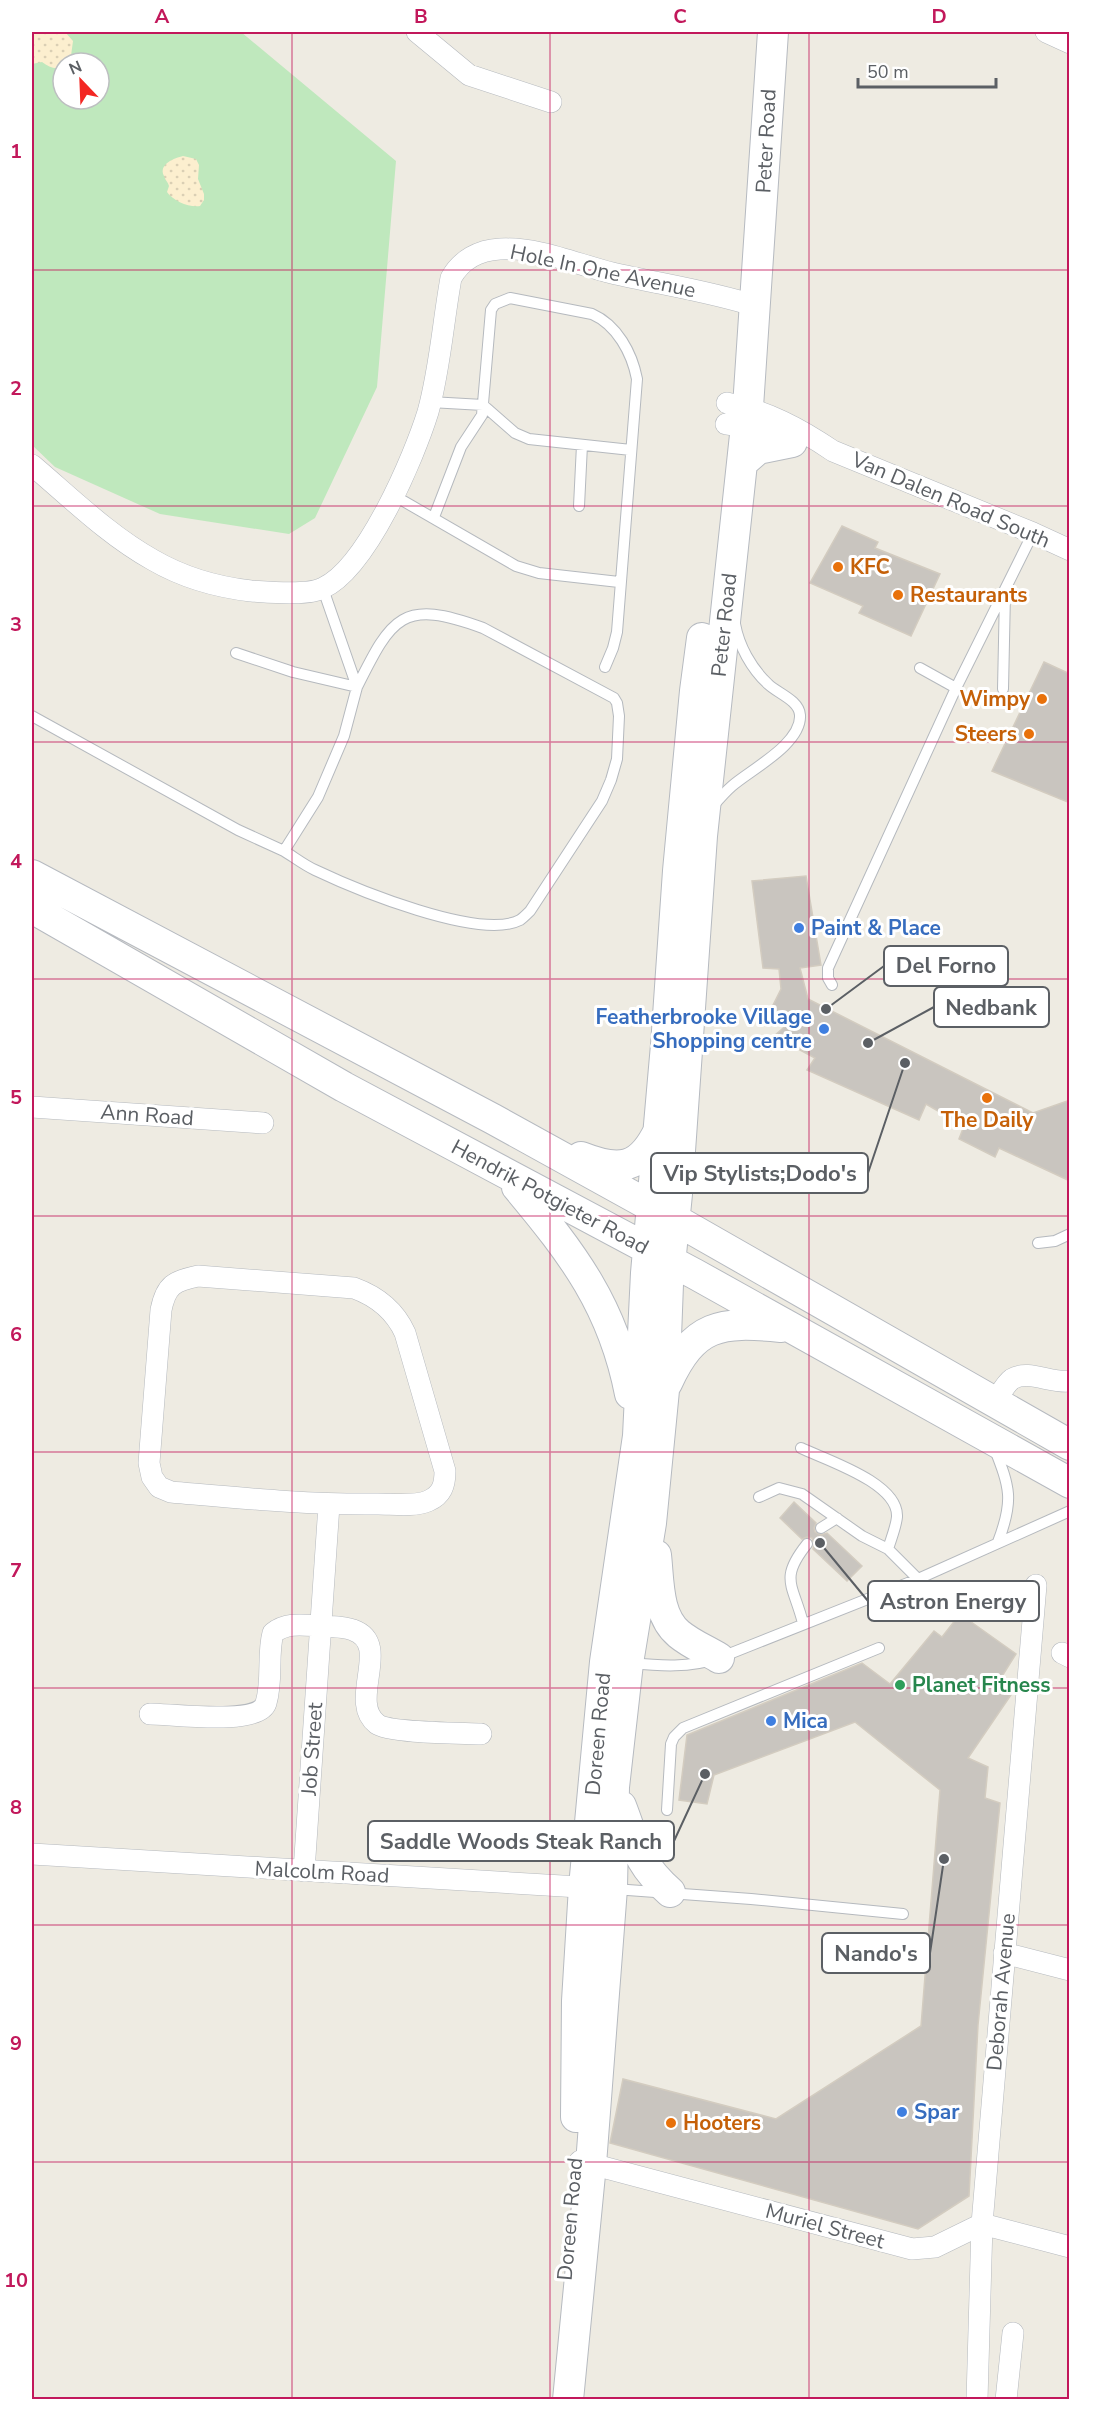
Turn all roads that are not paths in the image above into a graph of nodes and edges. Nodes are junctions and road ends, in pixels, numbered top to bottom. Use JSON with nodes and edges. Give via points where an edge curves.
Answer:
{"nodes":[{"id":1,"x":417,"y":32,"type":"edge"},
{"id":2,"x":755,"y":32,"type":"edge"},
{"id":3,"x":773,"y":32,"type":"edge"},
{"id":4,"x":550,"y":102,"type":"dead end"},
{"id":5,"x":746,"y":303,"type":"junction"},
{"id":6,"x":430,"y":402,"type":"junction"},
{"id":7,"x":483,"y":405,"type":"junction"},
{"id":8,"x":736,"y":415,"type":"junction"},
{"id":9,"x":792,"y":442,"type":"junction"},
{"id":10,"x":582,"y":445,"type":"junction"},
{"id":11,"x":631,"y":450,"type":"junction"},
{"id":12,"x":832,"y":451,"type":"junction"},
{"id":13,"x":742,"y":463,"type":"junction"},
{"id":14,"x":32,"y":465,"type":"edge"},
{"id":15,"x":393,"y":495,"type":"junction"},
{"id":16,"x":579,"y":506,"type":"dead end"},
{"id":17,"x":434,"y":517,"type":"junction"},
{"id":18,"x":1033,"y":533,"type":"junction"},
{"id":19,"x":1070,"y":550,"type":"edge"},
{"id":20,"x":729,"y":573,"type":"junction"},
{"id":21,"x":620,"y":582,"type":"junction"},
{"id":22,"x":323,"y":589,"type":"junction"},
{"id":23,"x":1005,"y":590,"type":"junction"},
{"id":24,"x":236,"y":653,"type":"dead end"},
{"id":25,"x":605,"y":667,"type":"dead end"},
{"id":26,"x":920,"y":668,"type":"dead end"},
{"id":27,"x":357,"y":687,"type":"junction"},
{"id":28,"x":956,"y":688,"type":"junction"},
{"id":29,"x":1003,"y":689,"type":"dead end"},
{"id":30,"x":32,"y":716,"type":"edge"},
{"id":31,"x":704,"y":821,"type":"junction"},
{"id":32,"x":284,"y":851,"type":"junction"},
{"id":33,"x":32,"y":875,"type":"edge"},
{"id":34,"x":32,"y":908,"type":"edge"},
{"id":35,"x":832,"y":985,"type":"dead end"},
{"id":36,"x":32,"y":1107,"type":"edge"},
{"id":37,"x":493,"y":1119,"type":"junction"},
{"id":38,"x":263,"y":1123,"type":"dead end"},
{"id":39,"x":659,"y":1129,"type":"junction"},
{"id":40,"x":507,"y":1175,"type":"junction"},
{"id":41,"x":663,"y":1214,"type":"junction"},
{"id":42,"x":1070,"y":1234,"type":"edge"},
{"id":43,"x":1038,"y":1243,"type":"dead end"},
{"id":44,"x":659,"y":1255,"type":"junction"},
{"id":45,"x":789,"y":1327,"type":"junction"},
{"id":46,"x":1070,"y":1381,"type":"edge"},
{"id":47,"x":664,"y":1390,"type":"junction"},
{"id":48,"x":995,"y":1402,"type":"junction"},
{"id":49,"x":638,"y":1436,"type":"junction"},
{"id":50,"x":991,"y":1439,"type":"junction"},
{"id":51,"x":1070,"y":1445,"type":"edge"},
{"id":52,"x":801,"y":1448,"type":"dead end"},
{"id":53,"x":1070,"y":1483,"type":"edge"},
{"id":54,"x":759,"y":1497,"type":"dead end"},
{"id":55,"x":329,"y":1505,"type":"junction"},
{"id":56,"x":1070,"y":1511,"type":"edge"},
{"id":57,"x":837,"y":1518,"type":"junction"},
{"id":58,"x":651,"y":1522,"type":"junction"},
{"id":59,"x":821,"y":1528,"type":"dead end"},
{"id":60,"x":998,"y":1542,"type":"junction"},
{"id":61,"x":807,"y":1544,"type":"dead end"},
{"id":62,"x":888,"y":1549,"type":"junction"},
{"id":63,"x":918,"y":1579,"type":"junction"},
{"id":64,"x":1036,"y":1585,"type":"dead end"},
{"id":65,"x":803,"y":1623,"type":"junction"},
{"id":66,"x":322,"y":1626,"type":"junction"},
{"id":67,"x":879,"y":1648,"type":"dead end"},
{"id":68,"x":719,"y":1658,"type":"junction"},
{"id":69,"x":616,"y":1662,"type":"junction"},
{"id":70,"x":150,"y":1713,"type":"dead end"},
{"id":71,"x":481,"y":1734,"type":"dead end"},
{"id":72,"x":614,"y":1786,"type":"junction"},
{"id":73,"x":667,"y":1810,"type":"dead end"},
{"id":74,"x":32,"y":1854,"type":"edge"},
{"id":75,"x":304,"y":1871,"type":"junction"},
{"id":76,"x":598,"y":1888,"type":"junction"},
{"id":77,"x":670,"y":1892,"type":"junction"},
{"id":78,"x":903,"y":1914,"type":"dead end"},
{"id":79,"x":1005,"y":1953,"type":"junction"},
{"id":80,"x":1070,"y":1970,"type":"edge"},
{"id":81,"x":584,"y":2162,"type":"junction"},
{"id":82,"x":982,"y":2224,"type":"junction"},
{"id":83,"x":1070,"y":2247,"type":"edge"},
{"id":84,"x":1013,"y":2333,"type":"dead end"},
{"id":85,"x":554,"y":2400,"type":"edge"},
{"id":86,"x":568,"y":2400,"type":"edge"},
{"id":87,"x":976,"y":2400,"type":"edge"},
{"id":88,"x":1006,"y":2400,"type":"edge"}],
"edges":[{"from":1,"to":4,"type":"street","via":[[469,75]]},
{"from":2,"to":5,"type":"main road","name":"Peter Road","via":[[742,241]]},
{"from":3,"to":5,"type":"main road","name":"Peter Road"},
{"from":5,"to":6,"type":"street","name":"Hole In One Avenue","via":[[535,252],[487,251],[467,259],[451,278]]},
{"from":5,"to":8,"type":"main road","name":"Peter Road"},
{"from":6,"to":7,"type":"lane"},
{"from":6,"to":15,"type":"street","name":"Hole In One Avenue"},
{"from":7,"to":10,"type":"lane","via":[[522,437]]},
{"from":7,"to":11,"type":"lane","via":[[495,304],[510,298],[592,314],[612,327],[634,365],[638,379]]},
{"from":7,"to":17,"type":"lane","via":[[480,420],[461,447]]},
{"from":8,"to":9,"type":"street","name":"Van Dalen Road South"},
{"from":8,"to":12,"type":"street","name":"Van Dalen Road South","via":[[791,425]]},
{"from":8,"to":13,"type":"main road","name":"Peter Road"},
{"from":8,"to":39,"type":"main road","name":"Peter Road","via":[[693,713]]},
{"from":9,"to":12,"type":"street","name":"Van Dalen Road South"},
{"from":9,"to":13,"type":"main road","via":[[758,449]]},
{"from":10,"to":11,"type":"lane"},
{"from":10,"to":16,"type":"lane"},
{"from":11,"to":21,"type":"lane"},
{"from":12,"to":18,"type":"street","name":"Van Dalen Road South"},
{"from":13,"to":20,"type":"main road","name":"Peter Road"},
{"from":14,"to":22,"type":"street","via":[[128,543],[197,581],[260,592]]},
{"from":15,"to":17,"type":"lane"},
{"from":15,"to":22,"type":"street","name":"Hole In One Avenue","via":[[367,545]]},
{"from":17,"to":21,"type":"lane","via":[[530,571]]},
{"from":18,"to":19,"type":"street","name":"Van Dalen Road South"},
{"from":18,"to":23,"type":"lane"},
{"from":20,"to":31,"type":"main road","name":"Peter Road"},
{"from":20,"to":31,"type":"lane","via":[[741,645],[762,678],[797,706],[800,722],[783,747],[723,794]]},
{"from":21,"to":25,"type":"lane","via":[[617,632]]},
{"from":22,"to":27,"type":"lane"},
{"from":23,"to":28,"type":"lane"},
{"from":23,"to":29,"type":"lane"},
{"from":24,"to":27,"type":"lane"},
{"from":26,"to":28,"type":"lane"},
{"from":27,"to":32,"type":"lane","via":[[344,736],[322,787]]},
{"from":27,"to":32,"type":"lane","via":[[381,639],[399,621],[420,614],[483,628],[614,698],[619,716],[617,759],[611,780],[602,801],[530,910],[521,920],[500,925],[461,922],[368,894],[312,869]]},
{"from":28,"to":35,"type":"lane","via":[[828,968]]},
{"from":30,"to":32,"type":"lane","via":[[238,830]]},
{"from":31,"to":41,"type":"main road","name":"Peter Road"},
{"from":33,"to":37,"type":"main road","name":"Hendrik Potgieter Road"},
{"from":34,"to":40,"type":"main road","name":"Hendrik Potgieter Road","via":[[344,1087]]},
{"from":36,"to":38,"type":"street","name":"Ann Road"},
{"from":37,"to":39,"type":"main road","via":[[617,1167],[637,1159],[652,1145]]},
{"from":37,"to":41,"type":"main road","name":"Hendrik Potgieter Road"},
{"from":39,"to":41,"type":"main road","name":"Peter Road"},
{"from":40,"to":44,"type":"main road","name":"Hendrik Potgieter Road"},
{"from":40,"to":49,"type":"main road","via":[[574,1258],[604,1308],[626,1374]]},
{"from":41,"to":44,"type":"main road"},
{"from":41,"to":48,"type":"main road","name":"Hendrik Potgieter Road"},
{"from":42,"to":43,"type":"lane"},
{"from":44,"to":45,"type":"main road","name":"Hendrik Potgieter Road"},
{"from":44,"to":47,"type":"main road","name":"Doreen Road"},
{"from":44,"to":49,"type":"main road","name":"Doreen Road"},
{"from":45,"to":47,"type":"main road","via":[[735,1324],[705,1334],[684,1353]]},
{"from":45,"to":50,"type":"main road","name":"Hendrik Potgieter Road"},
{"from":46,"to":48,"type":"street","via":[[1016,1377]]},
{"from":47,"to":58,"type":"main road","name":"Doreen Road"},
{"from":48,"to":51,"type":"main road","name":"Hendrik Potgieter Road"},
{"from":49,"to":69,"type":"main road","name":"Doreen Road"},
{"from":50,"to":53,"type":"main road","name":"Hendrik Potgieter Road"},
{"from":50,"to":60,"type":"lane","via":[[1010,1497]]},
{"from":52,"to":62,"type":"lane","via":[[884,1490],[897,1516]]},
{"from":54,"to":57,"type":"lane","via":[[779,1488],[792,1490]]},
{"from":55,"to":55,"type":"street","via":[[171,1492],[159,1487],[152,1477],[149,1444],[161,1310],[171,1285],[198,1276],[354,1288],[369,1294],[400,1322],[445,1472],[445,1484],[438,1495],[427,1501]]},
{"from":55,"to":66,"type":"street","name":"Job Street"},
{"from":56,"to":60,"type":"lane"},
{"from":57,"to":59,"type":"lane"},
{"from":57,"to":62,"type":"lane"},
{"from":58,"to":68,"type":"main road","via":[[663,1612],[677,1633]]},
{"from":58,"to":69,"type":"main road","name":"Doreen Road"},
{"from":60,"to":63,"type":"lane"},
{"from":61,"to":65,"type":"lane","via":[[789,1572]]},
{"from":62,"to":63,"type":"lane"},
{"from":63,"to":65,"type":"lane"},
{"from":64,"to":79,"type":"street","name":"Deborah Avenue"},
{"from":65,"to":68,"type":"lane"},
{"from":66,"to":70,"type":"street","via":[[292,1624],[273,1633],[266,1705],[259,1712],[240,1717]]},
{"from":66,"to":71,"type":"street","via":[[355,1631],[370,1646],[366,1701],[370,1716],[378,1725]]},
{"from":66,"to":75,"type":"street","name":"Job Street"},
{"from":67,"to":73,"type":"lane","via":[[688,1724],[677,1732],[672,1744]]},
{"from":68,"to":69,"type":"lane","via":[[670,1667]]},
{"from":69,"to":72,"type":"main road","name":"Doreen Road"},
{"from":69,"to":76,"type":"main road","name":"Doreen Road"},
{"from":72,"to":76,"type":"main road","name":"Doreen Road"},
{"from":72,"to":77,"type":"main road","via":[[635,1849],[654,1878]]},
{"from":74,"to":75,"type":"street","name":"Malcolm Road"},
{"from":75,"to":76,"type":"street","name":"Malcolm Road"},
{"from":76,"to":77,"type":"lane"},
{"from":76,"to":81,"type":"main road","name":"Doreen Road","via":[[575,2066]]},
{"from":77,"to":78,"type":"lane"},
{"from":79,"to":80,"type":"street"},
{"from":79,"to":82,"type":"street","name":"Deborah Avenue"},
{"from":81,"to":82,"type":"street","name":"Muriel Street","via":[[912,2249],[935,2247]]},
{"from":81,"to":85,"type":"main road","name":"Doreen Road"},
{"from":81,"to":86,"type":"main road","name":"Doreen Road"},
{"from":82,"to":83,"type":"street"},
{"from":82,"to":87,"type":"street","name":"Deborah Avenue"},
{"from":84,"to":88,"type":"street"}]}
